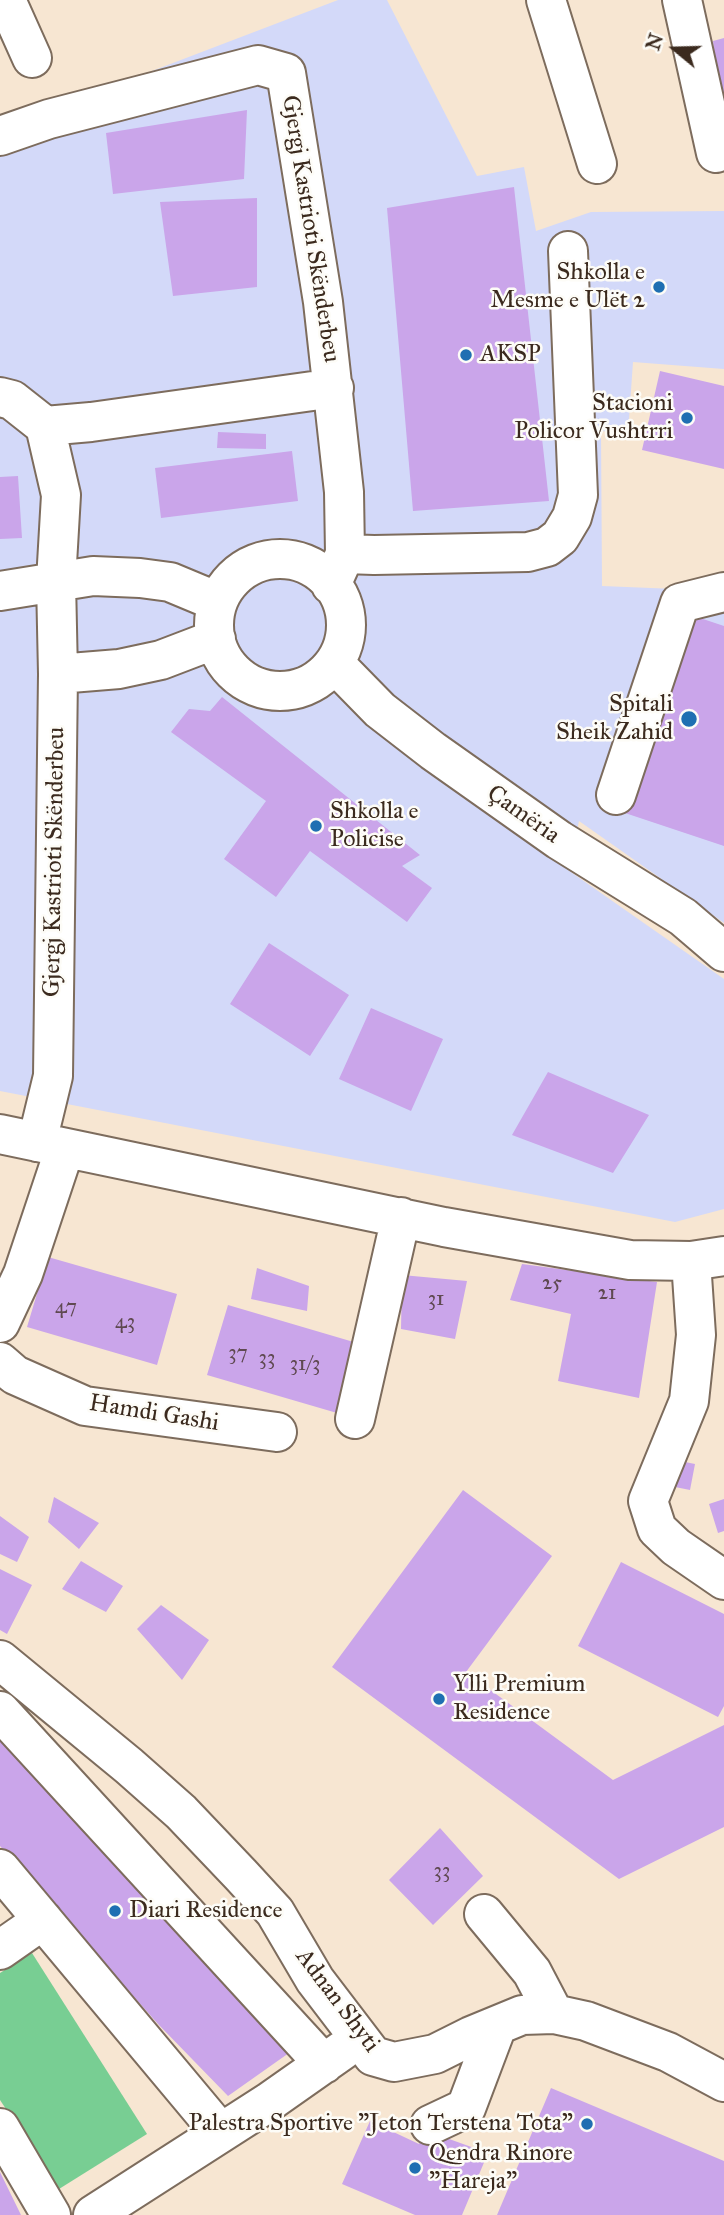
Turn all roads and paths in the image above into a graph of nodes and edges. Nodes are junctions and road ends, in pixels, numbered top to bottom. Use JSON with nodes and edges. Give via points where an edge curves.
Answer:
{"nodes":[{"id":1,"x":6,"y":0,"type":"edge"},
{"id":2,"x":546,"y":0,"type":"edge"},
{"id":3,"x":682,"y":0,"type":"edge"},
{"id":4,"x":32,"y":58,"type":"dead end"},
{"id":5,"x":0,"y":136,"type":"edge"},
{"id":6,"x":716,"y":153,"type":"dead end"},
{"id":7,"x":597,"y":164,"type":"dead end"},
{"id":8,"x":568,"y":251,"type":"dead end"},
{"id":9,"x":334,"y":388,"type":"junction"},
{"id":10,"x":0,"y":397,"type":"edge"},
{"id":11,"x":46,"y":426,"type":"junction"},
{"id":12,"x":338,"y":569,"type":"junction"},
{"id":13,"x":56,"y":581,"type":"junction"},
{"id":14,"x":0,"y":591,"type":"edge"},
{"id":15,"x":724,"y":592,"type":"edge"},
{"id":16,"x":218,"y":602,"type":"junction"},
{"id":17,"x":216,"y":639,"type":"junction"},
{"id":18,"x":334,"y":663,"type":"junction"},
{"id":19,"x":58,"y":674,"type":"junction"},
{"id":20,"x":616,"y":795,"type":"dead end"},
{"id":21,"x":724,"y":952,"type":"edge"},
{"id":22,"x":0,"y":1134,"type":"edge"},
{"id":23,"x":51,"y":1145,"type":"junction"},
{"id":24,"x":401,"y":1217,"type":"junction"},
{"id":25,"x":708,"y":1259,"type":"edge"},
{"id":26,"x":0,"y":1323,"type":"edge"},
{"id":27,"x":0,"y":1362,"type":"edge"},
{"id":28,"x":355,"y":1419,"type":"dead end"},
{"id":29,"x":277,"y":1432,"type":"dead end"},
{"id":30,"x":724,"y":1580,"type":"edge"},
{"id":31,"x":0,"y":1660,"type":"edge"},
{"id":32,"x":0,"y":1711,"type":"edge"},
{"id":33,"x":0,"y":1869,"type":"edge"},
{"id":34,"x":484,"y":1914,"type":"dead end"},
{"id":35,"x":43,"y":1920,"type":"junction"},
{"id":36,"x":0,"y":1950,"type":"edge"},
{"id":37,"x":554,"y":2014,"type":"junction"},
{"id":38,"x":497,"y":2026,"type":"junction"},
{"id":39,"x":359,"y":2039,"type":"junction"},
{"id":40,"x":324,"y":2064,"type":"junction"},
{"id":41,"x":724,"y":2082,"type":"edge"},
{"id":42,"x":430,"y":2125,"type":"dead end"},
{"id":43,"x":0,"y":2128,"type":"edge"},
{"id":44,"x":220,"y":2132,"type":"junction"},
{"id":45,"x":51,"y":2215,"type":"edge"},
{"id":46,"x":93,"y":2215,"type":"edge"}],
"edges":[{"from":1,"to":4,"type":"street"},
{"from":2,"to":7,"type":"street"},
{"from":3,"to":6,"type":"street"},
{"from":5,"to":9,"type":"street","name":"Gjergj Kastrioti Skënderbeu","via":[[258,65],[286,73]]},
{"from":8,"to":12,"type":"street","via":[[578,495],[560,537],[547,547],[528,552],[374,555]]},
{"from":9,"to":11,"type":"street"},
{"from":9,"to":12,"type":"street","via":[[344,492]]},
{"from":10,"to":11,"type":"street","via":[[12,400]]},
{"from":11,"to":13,"type":"street","name":"Gjergj Kastrioti Skënderbeu","via":[[61,495]]},
{"from":12,"to":16,"type":"street","via":[[313,568],[289,560],[252,566],[232,580]]},
{"from":12,"to":18,"type":"street","via":[[338,596],[345,620],[341,650]]},
{"from":13,"to":14,"type":"street"},
{"from":13,"to":16,"type":"street","via":[[93,576],[170,582]]},
{"from":13,"to":19,"type":"street","name":"Gjergj Kastrioti Skënderbeu"},
{"from":15,"to":20,"type":"street","via":[[680,603]]},
{"from":16,"to":17,"type":"street"},
{"from":17,"to":18,"type":"street","via":[[220,654],[239,677],[267,690],[311,683]]},
{"from":17,"to":19,"type":"street","via":[[161,660]]},
{"from":18,"to":21,"type":"street","name":"Çamëria","via":[[380,710],[433,751],[559,840],[683,917]]},
{"from":19,"to":23,"type":"street","name":"Gjergj Kastrioti Skënderbeu"},
{"from":22,"to":23,"type":"street"},
{"from":23,"to":24,"type":"street"},
{"from":23,"to":26,"type":"street","via":[[23,1274]]},
{"from":24,"to":25,"type":"street","via":[[630,1260]]},
{"from":24,"to":28,"type":"street"},
{"from":25,"to":30,"type":"street","via":[[689,1401],[648,1501],[657,1529]]},
{"from":27,"to":29,"type":"street","name":"Hamdi Gashi","via":[[15,1375],[85,1406]]},
{"from":31,"to":39,"type":"street","name":"Adnan Shyti","via":[[181,1812],[241,1875],[275,1912],[315,1980]]},
{"from":32,"to":40,"type":"street"},
{"from":33,"to":35,"type":"street"},
{"from":34,"to":37,"type":"street","via":[[532,1972]]},
{"from":35,"to":36,"type":"street"},
{"from":35,"to":44,"type":"street"},
{"from":37,"to":38,"type":"street","name":"Adnan Shyti","via":[[523,2015]]},
{"from":37,"to":41,"type":"street","name":"Adnan Shyti","via":[[668,2052]]},
{"from":38,"to":39,"type":"street","name":"Adnan Shyti","via":[[435,2054],[394,2062],[373,2056]]},
{"from":38,"to":42,"type":"street","via":[[466,2108]]},
{"from":39,"to":40,"type":"street"},
{"from":40,"to":44,"type":"street"},
{"from":43,"to":45,"type":"street"},
{"from":44,"to":46,"type":"street"}]}
